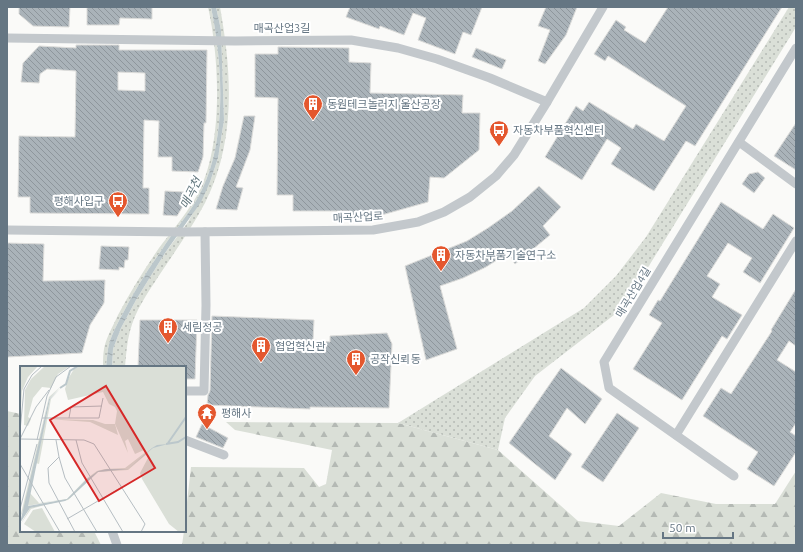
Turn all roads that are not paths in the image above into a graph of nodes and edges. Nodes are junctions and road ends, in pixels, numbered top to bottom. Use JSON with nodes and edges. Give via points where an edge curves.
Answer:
{"nodes":[{"id":1,"x":603,"y":7,"type":"edge"},
{"id":2,"x":7,"y":38,"type":"edge"},
{"id":3,"x":796,"y":48,"type":"edge"},
{"id":4,"x":547,"y":102,"type":"junction"},
{"id":5,"x":739,"y":142,"type":"junction"},
{"id":6,"x":796,"y":184,"type":"edge"},
{"id":7,"x":7,"y":221,"type":"edge"},
{"id":8,"x":7,"y":230,"type":"edge"},
{"id":9,"x":205,"y":232,"type":"junction"},
{"id":10,"x":796,"y":240,"type":"edge"},
{"id":11,"x":186,"y":391,"type":"edge"},
{"id":12,"x":676,"y":435,"type":"junction"},
{"id":13,"x":186,"y":440,"type":"edge"},
{"id":14,"x":224,"y":455,"type":"dead end"},
{"id":15,"x":734,"y":476,"type":"dead end"},
{"id":16,"x":112,"y":532,"type":"edge"},
{"id":17,"x":117,"y":545,"type":"edge"}],
"edges":[{"from":1,"to":4,"type":"street","name":"매곡산업로"},
{"from":2,"to":4,"type":"street","name":"매곡산업3길","via":[[351,40],[420,54]]},
{"from":3,"to":5,"type":"street","name":"매곡산업4길"},
{"from":4,"to":9,"type":"street","name":"매곡산업로","via":[[514,155],[496,176],[470,197],[444,212],[418,222],[373,230]]},
{"from":5,"to":6,"type":"street"},
{"from":5,"to":12,"type":"street","name":"매곡산업4길","via":[[604,362],[608,388]]},
{"from":7,"to":8,"type":"street"},
{"from":8,"to":9,"type":"street","name":"매곡산업로"},
{"from":9,"to":11,"type":"street","via":[[204,391]]},
{"from":10,"to":12,"type":"street"},
{"from":12,"to":15,"type":"street","name":"매곡산업4길"},
{"from":13,"to":14,"type":"street"},
{"from":16,"to":17,"type":"street"}]}
